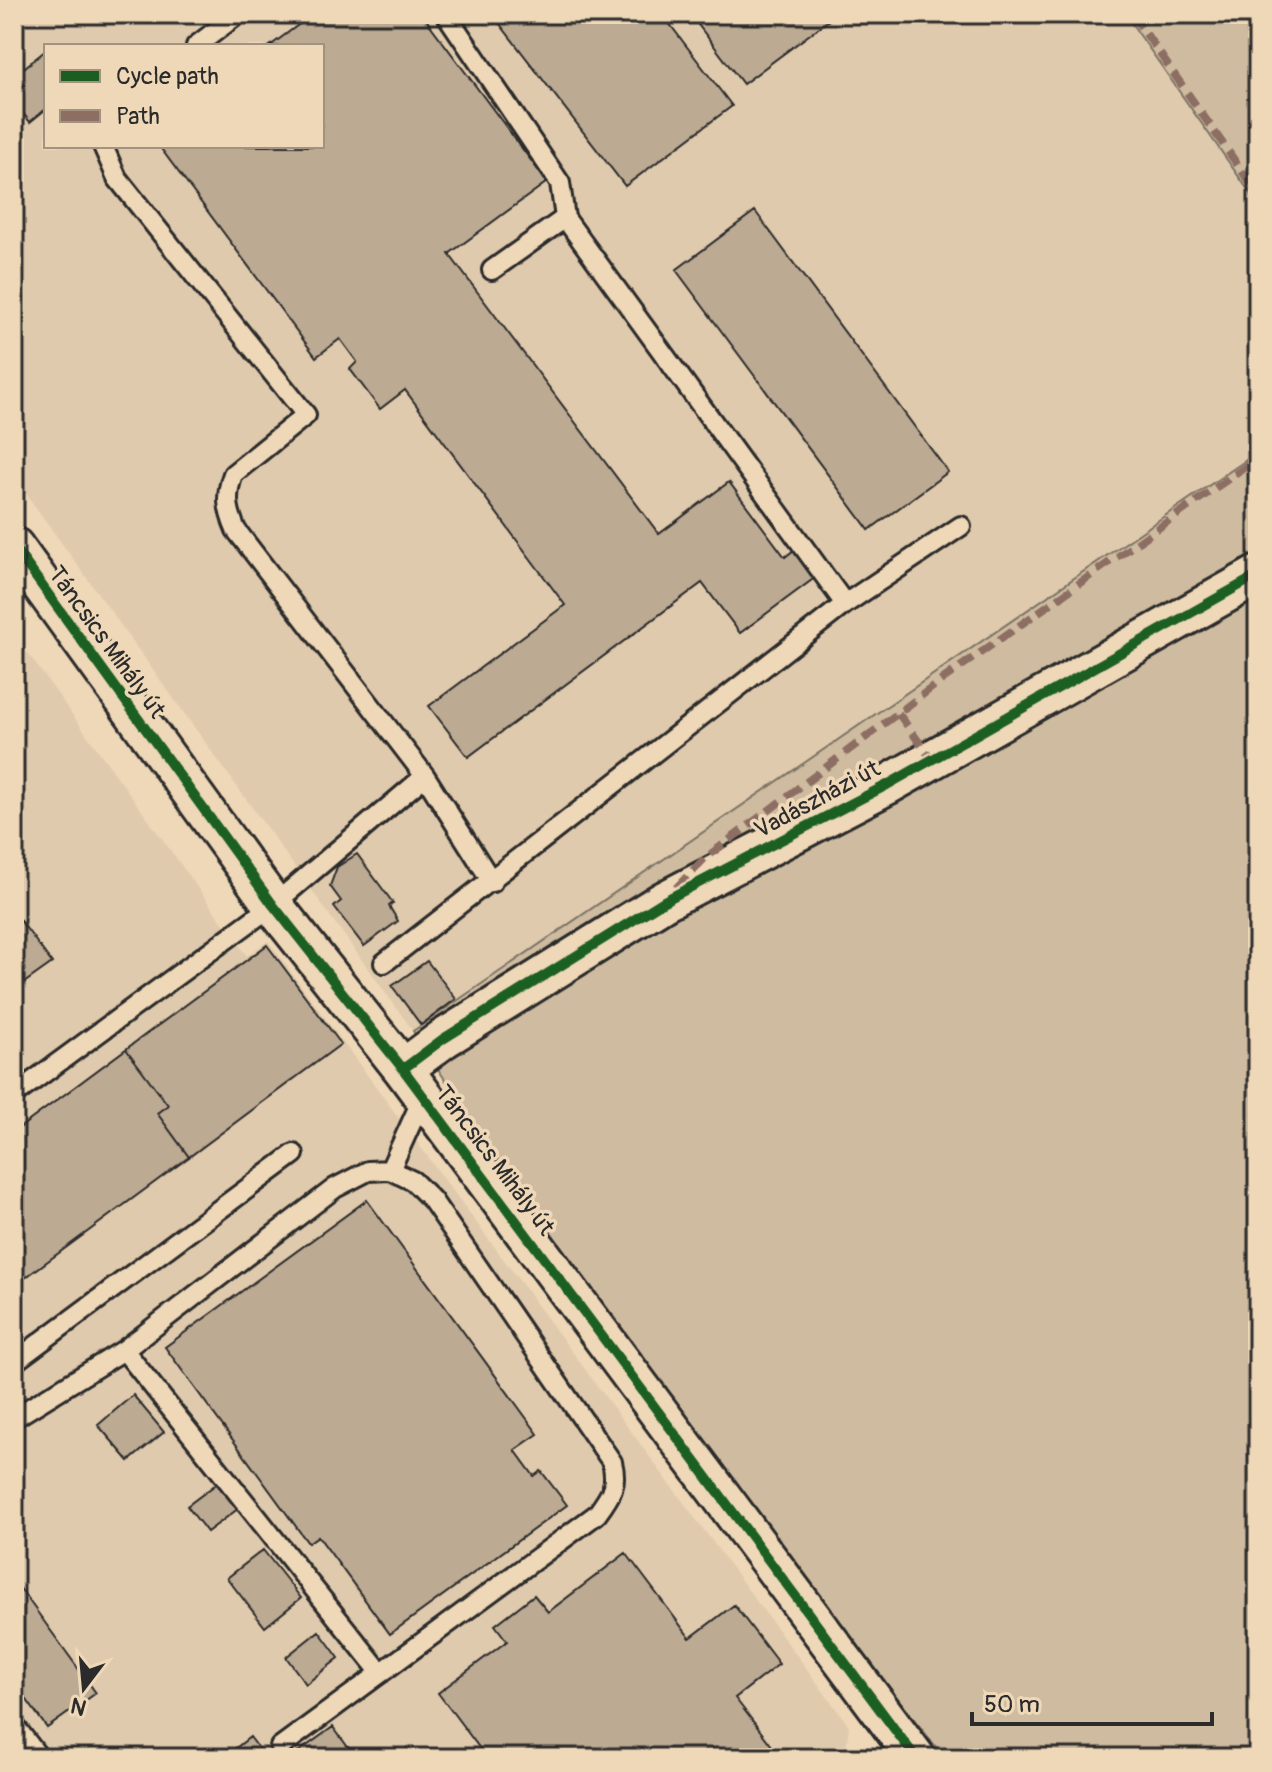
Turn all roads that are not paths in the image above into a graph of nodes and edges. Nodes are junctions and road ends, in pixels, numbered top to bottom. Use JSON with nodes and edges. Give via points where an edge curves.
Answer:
{"nodes":[{"id":1,"x":238,"y":14,"type":"edge"},
{"id":2,"x":446,"y":14,"type":"edge"},
{"id":3,"x":199,"y":44,"type":"edge"},
{"id":4,"x":104,"y":148,"type":"edge"},
{"id":5,"x":565,"y":218,"type":"junction"},
{"id":6,"x":492,"y":270,"type":"dead end"},
{"id":7,"x":961,"y":526,"type":"dead end"},
{"id":8,"x":14,"y":547,"type":"edge"},
{"id":9,"x":1258,"y":575,"type":"edge"},
{"id":10,"x":845,"y":604,"type":"junction"},
{"id":11,"x":425,"y":776,"type":"junction"},
{"id":12,"x":492,"y":882,"type":"junction"},
{"id":13,"x":273,"y":905,"type":"junction"},
{"id":14,"x":384,"y":963,"type":"dead end"},
{"id":15,"x":413,"y":1083,"type":"junction"},
{"id":16,"x":14,"y":1095,"type":"edge"},
{"id":17,"x":294,"y":1154,"type":"dead end"},
{"id":18,"x":390,"y":1170,"type":"junction"},
{"id":19,"x":124,"y":1350,"type":"junction"},
{"id":20,"x":14,"y":1362,"type":"edge"},
{"id":21,"x":14,"y":1418,"type":"edge"},
{"id":22,"x":381,"y":1673,"type":"junction"},
{"id":23,"x":883,"y":1719,"type":"junction"},
{"id":24,"x":14,"y":1725,"type":"edge"},
{"id":25,"x":280,"y":1747,"type":"dead end"},
{"id":26,"x":37,"y":1755,"type":"dead end"},
{"id":27,"x":885,"y":1758,"type":"edge"},
{"id":28,"x":916,"y":1758,"type":"edge"}],
"edges":[{"from":1,"to":3,"type":"lane"},
{"from":2,"to":5,"type":"lane","via":[[560,183]]},
{"from":4,"to":11,"type":"lane","via":[[117,178],[306,415],[233,474],[227,504],[231,517]]},
{"from":5,"to":6,"type":"lane"},
{"from":5,"to":10,"type":"lane"},
{"from":7,"to":10,"type":"lane"},
{"from":8,"to":13,"type":"street","name":"Táncsics Mihály út"},
{"from":9,"to":15,"type":"street","name":"Vadászházi út","via":[[887,785],[664,901],[443,1039]]},
{"from":10,"to":12,"type":"lane"},
{"from":11,"to":12,"type":"lane"},
{"from":11,"to":13,"type":"lane"},
{"from":12,"to":14,"type":"lane"},
{"from":13,"to":15,"type":"street","name":"Táncsics Mihály út"},
{"from":13,"to":16,"type":"lane"},
{"from":15,"to":18,"type":"lane"},
{"from":15,"to":23,"type":"street","name":"Táncsics Mihály út"},
{"from":17,"to":20,"type":"lane"},
{"from":18,"to":19,"type":"lane","via":[[368,1171],[335,1188]]},
{"from":18,"to":22,"type":"lane","via":[[413,1181],[432,1200],[612,1462],[616,1478],[597,1514]]},
{"from":19,"to":21,"type":"lane"},
{"from":19,"to":22,"type":"lane"},
{"from":22,"to":25,"type":"lane"},
{"from":23,"to":27,"type":"street"},
{"from":23,"to":28,"type":"street","name":"Táncsics Mihály út"},
{"from":24,"to":26,"type":"lane"}]}
